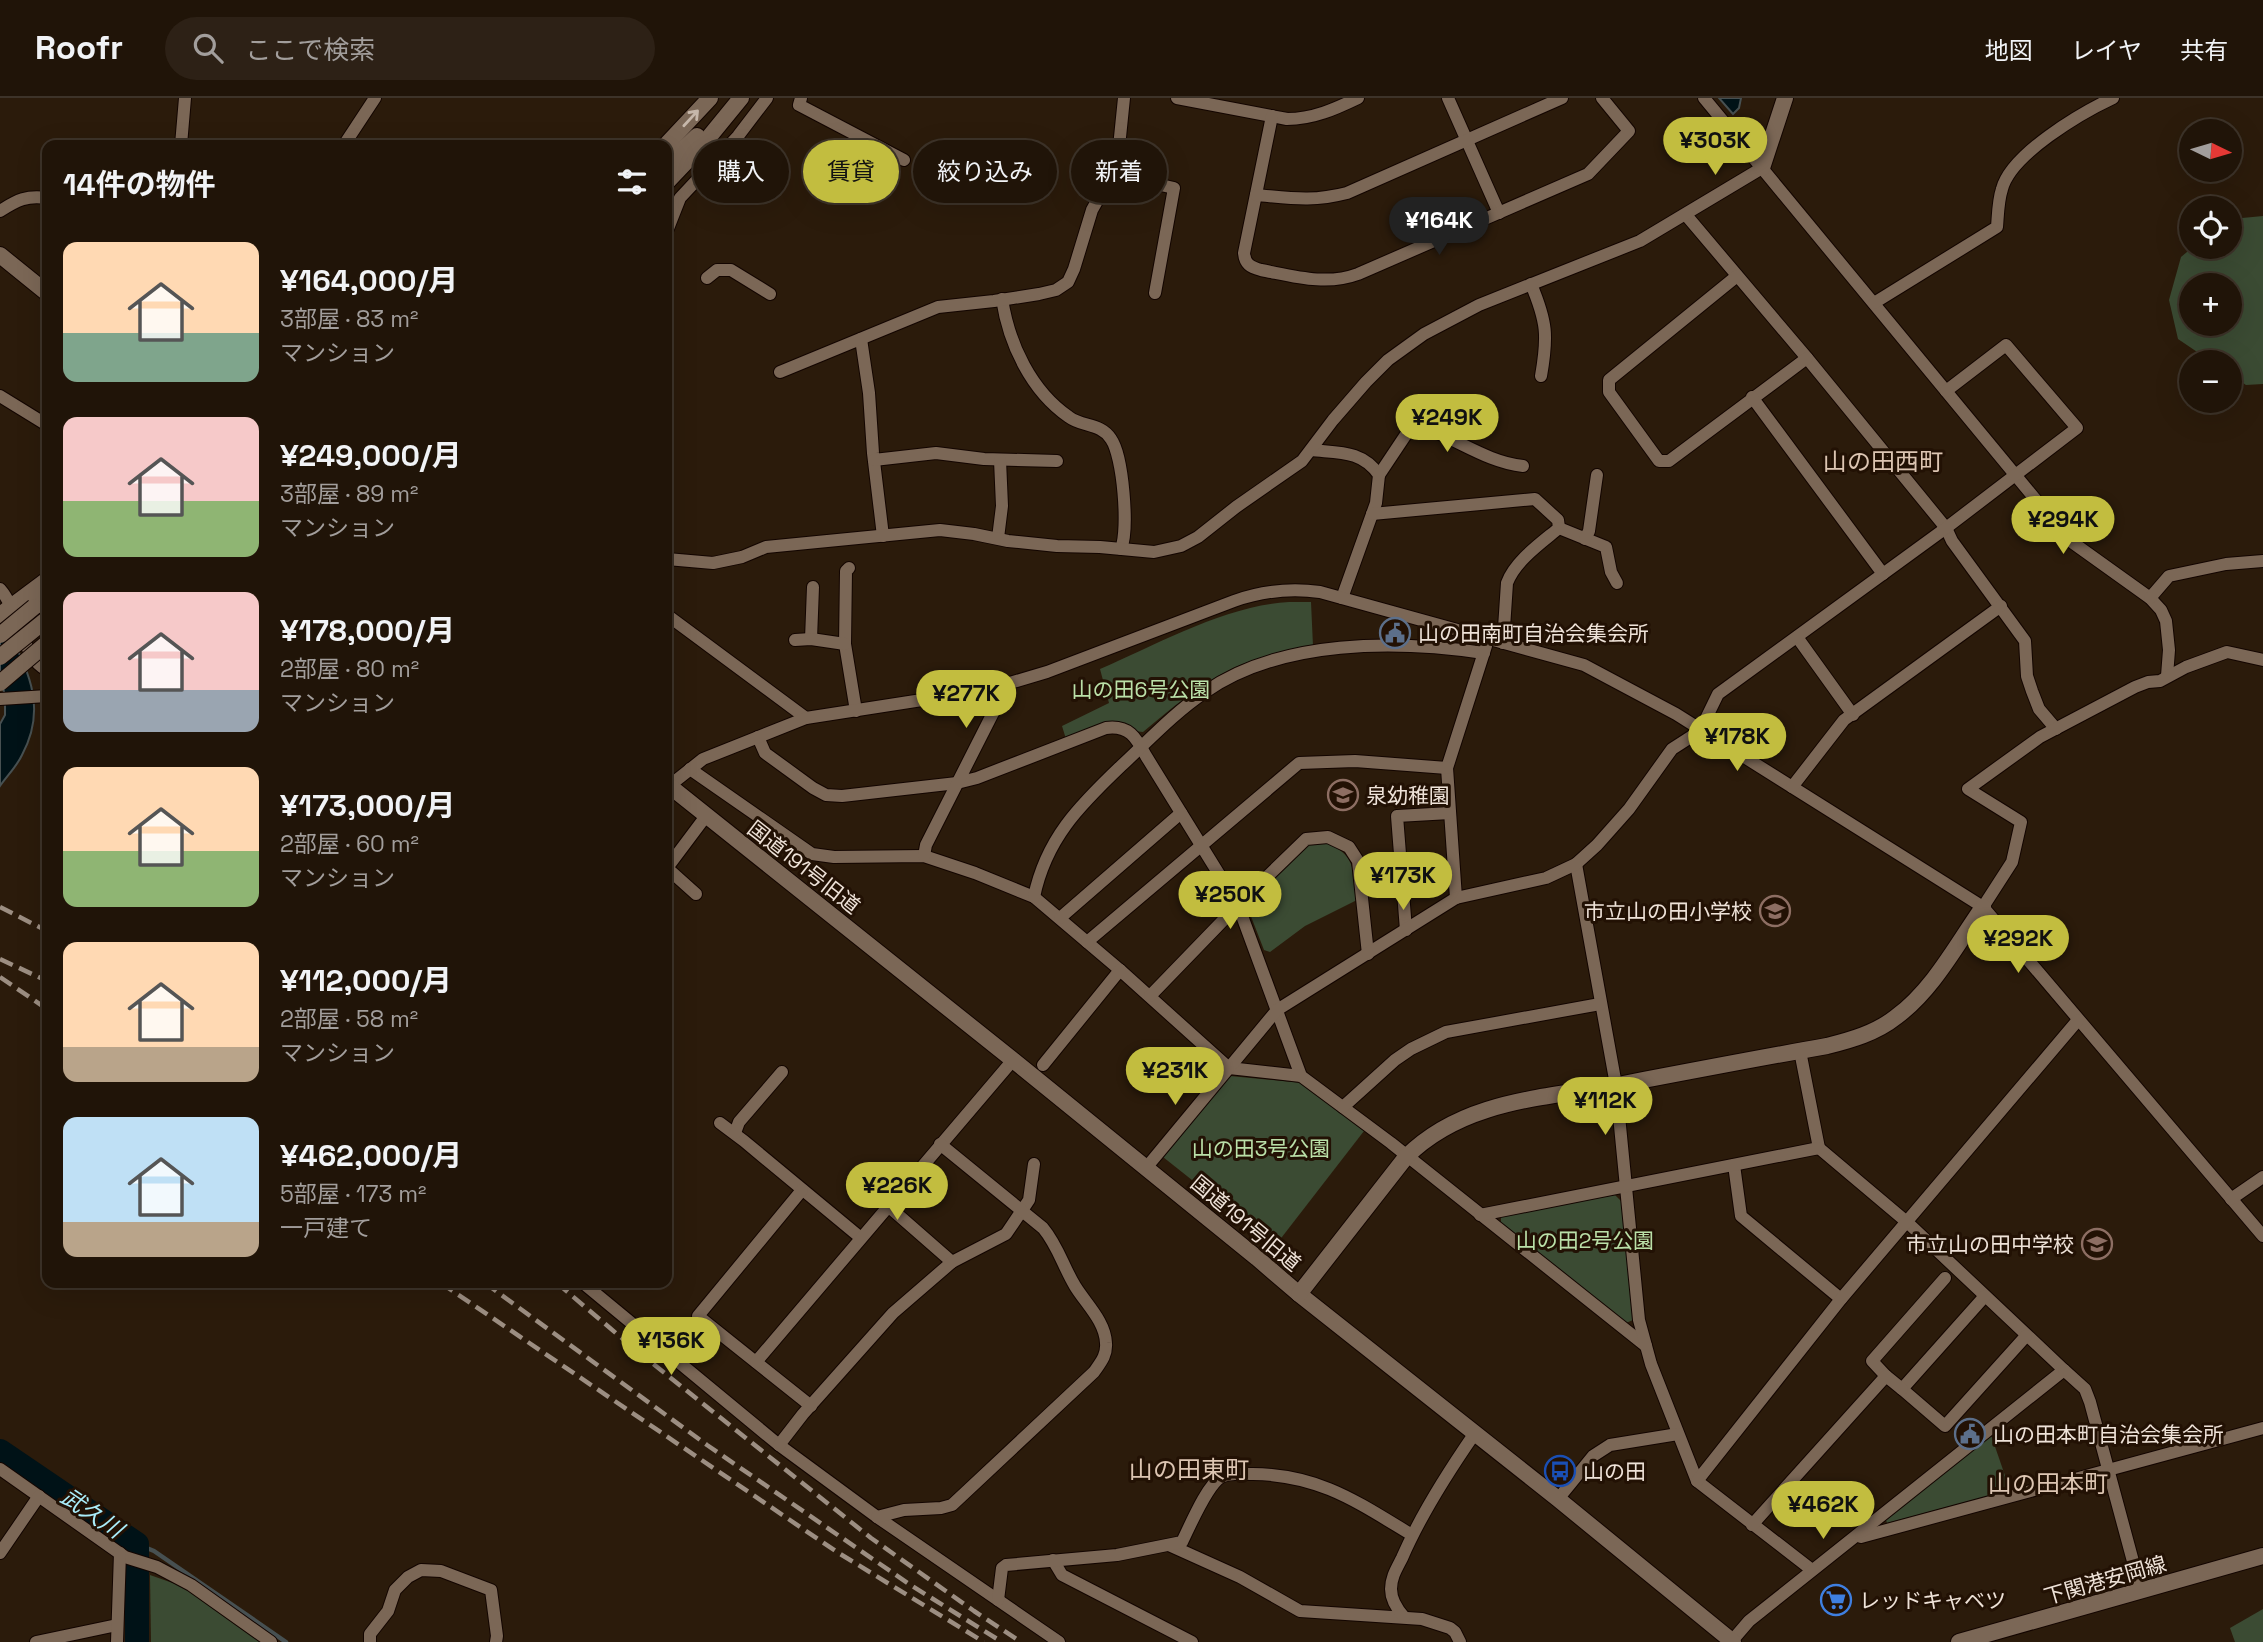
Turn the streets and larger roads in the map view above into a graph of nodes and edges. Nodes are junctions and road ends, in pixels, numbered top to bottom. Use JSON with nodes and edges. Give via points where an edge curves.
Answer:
{"nodes":[{"id":1,"x":185,"y":98,"type":"edge"},
{"id":2,"x":375,"y":98,"type":"edge"},
{"id":3,"x":709,"y":98,"type":"edge"},
{"id":4,"x":733,"y":98,"type":"edge"},
{"id":5,"x":741,"y":98,"type":"edge"},
{"id":6,"x":767,"y":98,"type":"edge"},
{"id":7,"x":1124,"y":98,"type":"edge"},
{"id":8,"x":1177,"y":98,"type":"edge"},
{"id":9,"x":1359,"y":98,"type":"edge"},
{"id":10,"x":1448,"y":98,"type":"edge"},
{"id":11,"x":1562,"y":98,"type":"edge"},
{"id":12,"x":1602,"y":98,"type":"edge"},
{"id":13,"x":1704,"y":98,"type":"edge"},
{"id":14,"x":1785,"y":98,"type":"edge"},
{"id":15,"x":2113,"y":98,"type":"edge"},
{"id":16,"x":808,"y":101,"type":"edge"},
{"id":17,"x":1272,"y":116,"type":"junction"},
{"id":18,"x":181,"y":140,"type":"edge"},
{"id":19,"x":347,"y":140,"type":"edge"},
{"id":20,"x":670,"y":140,"type":"edge"},
{"id":21,"x":1120,"y":140,"type":"edge"},
{"id":22,"x":1467,"y":140,"type":"junction"},
{"id":23,"x":672,"y":158,"type":"edge"},
{"id":24,"x":904,"y":160,"type":"dead end"},
{"id":25,"x":1762,"y":168,"type":"junction"},
{"id":26,"x":672,"y":177,"type":"edge"},
{"id":27,"x":1167,"y":186,"type":"edge"},
{"id":28,"x":1256,"y":195,"type":"junction"},
{"id":29,"x":42,"y":198,"type":"edge"},
{"id":30,"x":1095,"y":203,"type":"edge"},
{"id":31,"x":0,"y":211,"type":"edge"},
{"id":32,"x":1499,"y":212,"type":"junction"},
{"id":33,"x":1686,"y":215,"type":"junction"},
{"id":34,"x":672,"y":218,"type":"edge"},
{"id":35,"x":0,"y":255,"type":"edge"},
{"id":36,"x":1737,"y":276,"type":"junction"},
{"id":37,"x":707,"y":278,"type":"dead end"},
{"id":38,"x":1531,"y":285,"type":"junction"},
{"id":39,"x":42,"y":289,"type":"edge"},
{"id":40,"x":1155,"y":293,"type":"dead end"},
{"id":41,"x":770,"y":294,"type":"dead end"},
{"id":42,"x":1002,"y":299,"type":"junction"},
{"id":43,"x":1874,"y":303,"type":"junction"},
{"id":44,"x":861,"y":338,"type":"junction"},
{"id":45,"x":1807,"y":358,"type":"junction"},
{"id":46,"x":780,"y":372,"type":"dead end"},
{"id":47,"x":1541,"y":376,"type":"dead end"},
{"id":48,"x":1946,"y":391,"type":"junction"},
{"id":49,"x":0,"y":396,"type":"edge"},
{"id":50,"x":1752,"y":397,"type":"junction"},
{"id":51,"x":42,"y":422,"type":"edge"},
{"id":52,"x":1311,"y":450,"type":"junction"},
{"id":53,"x":874,"y":460,"type":"junction"},
{"id":54,"x":1000,"y":460,"type":"junction"},
{"id":55,"x":1057,"y":461,"type":"dead end"},
{"id":56,"x":1523,"y":466,"type":"dead end"},
{"id":57,"x":1378,"y":475,"type":"junction"},
{"id":58,"x":1597,"y":475,"type":"dead end"},
{"id":59,"x":2014,"y":475,"type":"junction"},
{"id":60,"x":1372,"y":514,"type":"junction"},
{"id":61,"x":1559,"y":528,"type":"junction"},
{"id":62,"x":1945,"y":528,"type":"junction"},
{"id":63,"x":883,"y":536,"type":"junction"},
{"id":64,"x":998,"y":538,"type":"junction"},
{"id":65,"x":1585,"y":539,"type":"junction"},
{"id":66,"x":1121,"y":549,"type":"junction"},
{"id":67,"x":672,"y":559,"type":"edge"},
{"id":68,"x":2263,"y":562,"type":"edge"},
{"id":69,"x":849,"y":568,"type":"dead end"},
{"id":70,"x":1883,"y":574,"type":"junction"},
{"id":71,"x":1617,"y":583,"type":"dead end"},
{"id":72,"x":42,"y":584,"type":"edge"},
{"id":73,"x":813,"y":587,"type":"dead end"},
{"id":74,"x":0,"y":589,"type":"edge"},
{"id":75,"x":1342,"y":598,"type":"junction"},
{"id":76,"x":2150,"y":598,"type":"junction"},
{"id":77,"x":41,"y":602,"type":"edge"},
{"id":78,"x":2001,"y":606,"type":"junction"},
{"id":79,"x":6,"y":611,"type":"edge"},
{"id":80,"x":672,"y":619,"type":"edge"},
{"id":81,"x":42,"y":622,"type":"edge"},
{"id":82,"x":0,"y":635,"type":"edge"},
{"id":83,"x":1797,"y":637,"type":"junction"},
{"id":84,"x":810,"y":639,"type":"junction"},
{"id":85,"x":1488,"y":639,"type":"junction"},
{"id":86,"x":795,"y":640,"type":"dead end"},
{"id":87,"x":1503,"y":643,"type":"junction"},
{"id":88,"x":845,"y":645,"type":"junction"},
{"id":89,"x":42,"y":647,"type":"edge"},
{"id":90,"x":1484,"y":653,"type":"junction"},
{"id":91,"x":0,"y":657,"type":"edge"},
{"id":92,"x":2263,"y":660,"type":"edge"},
{"id":93,"x":42,"y":667,"type":"edge"},
{"id":94,"x":2167,"y":676,"type":"junction"},
{"id":95,"x":0,"y":684,"type":"edge"},
{"id":96,"x":1003,"y":685,"type":"junction"},
{"id":97,"x":42,"y":696,"type":"edge"},
{"id":98,"x":0,"y":699,"type":"edge"},
{"id":99,"x":856,"y":711,"type":"junction"},
{"id":100,"x":1853,"y":715,"type":"junction"},
{"id":101,"x":806,"y":718,"type":"junction"},
{"id":102,"x":2056,"y":729,"type":"junction"},
{"id":103,"x":1700,"y":731,"type":"junction"},
{"id":104,"x":758,"y":737,"type":"junction"},
{"id":105,"x":1141,"y":747,"type":"junction"},
{"id":106,"x":1447,"y":768,"type":"junction"},
{"id":107,"x":690,"y":769,"type":"junction"},
{"id":108,"x":672,"y":782,"type":"edge"},
{"id":109,"x":957,"y":783,"type":"junction"},
{"id":110,"x":1792,"y":787,"type":"junction"},
{"id":111,"x":672,"y":788,"type":"edge"},
{"id":112,"x":1181,"y":813,"type":"junction"},
{"id":113,"x":1450,"y":813,"type":"junction"},
{"id":114,"x":706,"y":816,"type":"junction"},
{"id":115,"x":1202,"y":844,"type":"junction"},
{"id":116,"x":923,"y":856,"type":"junction"},
{"id":117,"x":672,"y":861,"type":"edge"},
{"id":118,"x":1576,"y":864,"type":"junction"},
{"id":119,"x":672,"y":872,"type":"edge"},
{"id":120,"x":696,"y":894,"type":"dead end"},
{"id":121,"x":1034,"y":897,"type":"junction"},
{"id":122,"x":1456,"y":898,"type":"junction"},
{"id":123,"x":1238,"y":905,"type":"junction"},
{"id":124,"x":1983,"y":907,"type":"junction"},
{"id":125,"x":1060,"y":918,"type":"junction"},
{"id":126,"x":1406,"y":930,"type":"junction"},
{"id":127,"x":1087,"y":942,"type":"junction"},
{"id":128,"x":1368,"y":954,"type":"junction"},
{"id":129,"x":1120,"y":970,"type":"junction"},
{"id":130,"x":1150,"y":996,"type":"junction"},
{"id":131,"x":1600,"y":1004,"type":"junction"},
{"id":132,"x":1277,"y":1010,"type":"junction"},
{"id":133,"x":2078,"y":1020,"type":"junction"},
{"id":134,"x":1800,"y":1051,"type":"junction"},
{"id":135,"x":1013,"y":1060,"type":"junction"},
{"id":136,"x":1042,"y":1065,"type":"dead end"},
{"id":137,"x":1229,"y":1068,"type":"junction"},
{"id":138,"x":782,"y":1072,"type":"dead end"},
{"id":139,"x":1301,"y":1076,"type":"junction"},
{"id":140,"x":1616,"y":1085,"type":"junction"},
{"id":141,"x":1343,"y":1107,"type":"junction"},
{"id":142,"x":720,"y":1123,"type":"dead end"},
{"id":143,"x":735,"y":1133,"type":"junction"},
{"id":144,"x":940,"y":1144,"type":"junction"},
{"id":145,"x":1819,"y":1148,"type":"junction"},
{"id":146,"x":1406,"y":1157,"type":"junction"},
{"id":147,"x":1034,"y":1164,"type":"dead end"},
{"id":148,"x":1734,"y":1165,"type":"junction"},
{"id":149,"x":1146,"y":1167,"type":"junction"},
{"id":150,"x":2263,"y":1177,"type":"edge"},
{"id":151,"x":1627,"y":1185,"type":"junction"},
{"id":152,"x":803,"y":1190,"type":"junction"},
{"id":153,"x":2231,"y":1199,"type":"junction"},
{"id":154,"x":888,"y":1206,"type":"junction"},
{"id":155,"x":1023,"y":1212,"type":"junction"},
{"id":156,"x":1480,"y":1214,"type":"junction"},
{"id":157,"x":1908,"y":1223,"type":"junction"},
{"id":158,"x":2263,"y":1236,"type":"edge"},
{"id":159,"x":861,"y":1238,"type":"junction"},
{"id":160,"x":952,"y":1262,"type":"junction"},
{"id":161,"x":1945,"y":1278,"type":"dead end"},
{"id":162,"x":589,"y":1288,"type":"edge"},
{"id":163,"x":1299,"y":1294,"type":"junction"},
{"id":164,"x":1985,"y":1296,"type":"junction"},
{"id":165,"x":1841,"y":1299,"type":"junction"},
{"id":166,"x":2026,"y":1336,"type":"junction"},
{"id":167,"x":1646,"y":1346,"type":"junction"},
{"id":168,"x":756,"y":1362,"type":"junction"},
{"id":169,"x":2064,"y":1370,"type":"junction"},
{"id":170,"x":1886,"y":1376,"type":"junction"},
{"id":171,"x":1902,"y":1389,"type":"junction"},
{"id":172,"x":811,"y":1406,"type":"junction"},
{"id":173,"x":2263,"y":1428,"type":"edge"},
{"id":174,"x":1475,"y":1433,"type":"junction"},
{"id":175,"x":1678,"y":1434,"type":"junction"},
{"id":176,"x":779,"y":1445,"type":"junction"},
{"id":177,"x":0,"y":1469,"type":"edge"},
{"id":178,"x":2109,"y":1469,"type":"junction"},
{"id":179,"x":1698,"y":1481,"type":"junction"},
{"id":180,"x":39,"y":1496,"type":"junction"},
{"id":181,"x":1558,"y":1499,"type":"junction"},
{"id":182,"x":877,"y":1517,"type":"junction"},
{"id":183,"x":1752,"y":1525,"type":"junction"},
{"id":184,"x":1412,"y":1535,"type":"junction"},
{"id":185,"x":1854,"y":1539,"type":"junction"},
{"id":186,"x":1168,"y":1545,"type":"junction"},
{"id":187,"x":0,"y":1553,"type":"edge"},
{"id":188,"x":122,"y":1555,"type":"junction"},
{"id":189,"x":2263,"y":1556,"type":"edge"},
{"id":190,"x":1053,"y":1560,"type":"junction"},
{"id":191,"x":1812,"y":1570,"type":"junction"},
{"id":192,"x":2141,"y":1591,"type":"junction"},
{"id":193,"x":998,"y":1600,"type":"junction"},
{"id":194,"x":1404,"y":1617,"type":"junction"},
{"id":195,"x":117,"y":1625,"type":"junction"},
{"id":196,"x":36,"y":1642,"type":"edge"},
{"id":197,"x":117,"y":1642,"type":"edge"},
{"id":198,"x":271,"y":1642,"type":"edge"},
{"id":199,"x":370,"y":1642,"type":"edge"},
{"id":200,"x":496,"y":1642,"type":"edge"},
{"id":201,"x":1059,"y":1642,"type":"edge"},
{"id":202,"x":1192,"y":1642,"type":"edge"},
{"id":203,"x":1460,"y":1642,"type":"edge"},
{"id":204,"x":1732,"y":1642,"type":"edge"},
{"id":205,"x":1959,"y":1642,"type":"edge"}],
"edges":[{"from":1,"to":18,"type":"street"},
{"from":2,"to":19,"type":"street"},
{"from":20,"to":3,"type":"street","one_way":true},
{"from":4,"to":23,"type":"street"},
{"from":5,"to":26,"type":"street"},
{"from":6,"to":34,"type":"street","via":[[680,198]]},
{"from":7,"to":21,"type":"street"},
{"from":8,"to":17,"type":"street"},
{"from":9,"to":17,"type":"street","via":[[1307,118]]},
{"from":10,"to":22,"type":"street"},
{"from":11,"to":22,"type":"street"},
{"from":12,"to":32,"type":"street","via":[[1629,131],[1588,174]]},
{"from":13,"to":25,"type":"street"},
{"from":14,"to":25,"type":"street"},
{"from":15,"to":43,"type":"street","via":[[2086,110],[2025,154],[2002,187],[1997,227]]},
{"from":16,"to":24,"type":"street"},
{"from":17,"to":28,"type":"street"},
{"from":22,"to":28,"type":"street","via":[[1326,199]]},
{"from":22,"to":32,"type":"street"},
{"from":25,"to":33,"type":"street"},
{"from":25,"to":43,"type":"street"},
{"from":27,"to":40,"type":"street","via":[[1174,188]]},
{"from":28,"to":32,"type":"street","via":[[1244,253],[1247,264],[1331,281],[1359,274]]},
{"from":29,"to":31,"type":"street","via":[[22,198]]},
{"from":30,"to":42,"type":"street","via":[[1068,282],[1056,290]]},
{"from":33,"to":36,"type":"street"},
{"from":33,"to":38,"type":"street","via":[[1618,250]]},
{"from":35,"to":39,"type":"street"},
{"from":36,"to":45,"type":"street"},
{"from":36,"to":50,"type":"street","via":[[1609,380],[1609,392],[1659,461],[1669,461]]},
{"from":37,"to":41,"type":"street","via":[[717,270],[731,270]]},
{"from":38,"to":47,"type":"street","via":[[1544,318]]},
{"from":38,"to":52,"type":"street","via":[[1454,318],[1388,360],[1348,400]]},
{"from":42,"to":44,"type":"street","via":[[938,307]]},
{"from":42,"to":66,"type":"street","via":[[1012,340],[1034,381],[1070,419],[1100,429],[1111,438],[1123,489]]},
{"from":43,"to":48,"type":"street"},
{"from":44,"to":46,"type":"street"},
{"from":44,"to":53,"type":"street"},
{"from":45,"to":50,"type":"street"},
{"from":45,"to":62,"type":"street"},
{"from":48,"to":59,"type":"street"},
{"from":48,"to":59,"type":"street","via":[[2006,345],[2077,428]]},
{"from":49,"to":51,"type":"street"},
{"from":50,"to":70,"type":"street"},
{"from":52,"to":57,"type":"street","via":[[1350,453],[1368,462]]},
{"from":52,"to":66,"type":"street","via":[[1189,543],[1154,552]]},
{"from":53,"to":54,"type":"street","via":[[936,453]]},
{"from":53,"to":63,"type":"street"},
{"from":54,"to":55,"type":"street"},
{"from":54,"to":64,"type":"street"},
{"from":56,"to":57,"type":"street","via":[[1500,461],[1413,424]]},
{"from":57,"to":60,"type":"street"},
{"from":58,"to":65,"type":"street"},
{"from":59,"to":62,"type":"street"},
{"from":59,"to":76,"type":"street","via":[[2069,540]]},
{"from":60,"to":61,"type":"street","via":[[1535,499],[1558,520]]},
{"from":60,"to":75,"type":"street"},
{"from":61,"to":65,"type":"street"},
{"from":61,"to":87,"type":"street","via":[[1510,576]]},
{"from":62,"to":70,"type":"street"},
{"from":62,"to":78,"type":"street"},
{"from":63,"to":64,"type":"street","via":[[940,530]]},
{"from":63,"to":67,"type":"street","via":[[766,547],[713,563]]},
{"from":64,"to":66,"type":"street","via":[[1034,545]]},
{"from":65,"to":71,"type":"street","via":[[1605,547]]},
{"from":68,"to":76,"type":"street","via":[[2169,576]]},
{"from":69,"to":88,"type":"street"},
{"from":70,"to":83,"type":"street"},
{"from":72,"to":79,"type":"street"},
{"from":73,"to":84,"type":"street"},
{"from":74,"to":79,"type":"street"},
{"from":75,"to":85,"type":"street"},
{"from":75,"to":96,"type":"street","via":[[1307,590],[1264,592]]},
{"from":76,"to":94,"type":"street","via":[[2166,621]]},
{"from":77,"to":82,"type":"street","bridge":true},
{"from":78,"to":100,"type":"street"},
{"from":78,"to":102,"type":"street","via":[[2025,640],[2032,691],[2039,709]]},
{"from":79,"to":93,"type":"street","via":[[34,661]]},
{"from":80,"to":101,"type":"street"},
{"from":81,"to":91,"type":"street","bridge":true},
{"from":83,"to":100,"type":"street"},
{"from":83,"to":103,"type":"street","via":[[1718,694]]},
{"from":84,"to":86,"type":"street"},
{"from":84,"to":88,"type":"street"},
{"from":85,"to":87,"type":"street"},
{"from":85,"to":90,"type":"street"},
{"from":87,"to":103,"type":"street","via":[[1584,665]]},
{"from":88,"to":99,"type":"street"},
{"from":89,"to":95,"type":"street","bridge":true},
{"from":90,"to":105,"type":"street","via":[[1373,646],[1274,660],[1205,691]]},
{"from":90,"to":106,"type":"street"},
{"from":92,"to":94,"type":"street","via":[[2227,652]]},
{"from":94,"to":102,"type":"street","via":[[2134,687]]},
{"from":96,"to":99,"type":"street"},
{"from":96,"to":109,"type":"street"},
{"from":97,"to":98,"type":"street"},
{"from":99,"to":101,"type":"street"},
{"from":100,"to":110,"type":"street","via":[[1844,720]]},
{"from":101,"to":104,"type":"street"},
{"from":102,"to":124,"type":"street","via":[[1968,789],[2021,822],[2012,862]]},
{"from":103,"to":110,"type":"street"},
{"from":103,"to":118,"type":"street","via":[[1672,749],[1629,809]]},
{"from":104,"to":107,"type":"street","via":[[703,759]]},
{"from":104,"to":109,"type":"street","via":[[765,753],[826,795]]},
{"from":105,"to":109,"type":"street","via":[[1124,728],[1106,728]]},
{"from":105,"to":112,"type":"street"},
{"from":105,"to":121,"type":"street","via":[[1072,815],[1043,862]]},
{"from":106,"to":113,"type":"street"},
{"from":106,"to":115,"type":"street","via":[[1355,761],[1299,763]]},
{"from":107,"to":108,"type":"street"},
{"from":107,"to":116,"type":"street","via":[[812,853],[834,858]]},
{"from":109,"to":116,"type":"street"},
{"from":110,"to":124,"type":"street"},
{"from":111,"to":114,"type":"street","name":"国道191号旧道"},
{"from":112,"to":115,"type":"street"},
{"from":112,"to":125,"type":"street"},
{"from":113,"to":122,"type":"street"},
{"from":113,"to":126,"type":"street","via":[[1397,816]]},
{"from":114,"to":117,"type":"street"},
{"from":114,"to":135,"type":"street","name":"国道191号旧道"},
{"from":115,"to":123,"type":"street"},
{"from":115,"to":127,"type":"street"},
{"from":116,"to":121,"type":"street"},
{"from":118,"to":122,"type":"street","via":[[1546,878]]},
{"from":118,"to":131,"type":"street"},
{"from":119,"to":120,"type":"street"},
{"from":121,"to":125,"type":"street"},
{"from":122,"to":126,"type":"street"},
{"from":123,"to":128,"type":"street","via":[[1306,839],[1328,837],[1349,847],[1358,861]]},
{"from":123,"to":130,"type":"street"},
{"from":123,"to":132,"type":"street"},
{"from":124,"to":133,"type":"street"},
{"from":124,"to":134,"type":"street","via":[[1928,985],[1895,1019],[1856,1038]]},
{"from":125,"to":127,"type":"street"},
{"from":126,"to":128,"type":"street"},
{"from":127,"to":129,"type":"street"},
{"from":128,"to":132,"type":"street"},
{"from":129,"to":130,"type":"street"},
{"from":129,"to":136,"type":"street"},
{"from":130,"to":137,"type":"street"},
{"from":131,"to":140,"type":"street"},
{"from":131,"to":141,"type":"street","via":[[1447,1032],[1395,1060]]},
{"from":132,"to":137,"type":"street"},
{"from":132,"to":139,"type":"street"},
{"from":133,"to":153,"type":"street"},
{"from":133,"to":157,"type":"street"},
{"from":134,"to":140,"type":"street"},
{"from":134,"to":145,"type":"street"},
{"from":135,"to":144,"type":"street"},
{"from":135,"to":149,"type":"street","name":"国道191号旧道"},
{"from":137,"to":139,"type":"street"},
{"from":137,"to":149,"type":"street"},
{"from":138,"to":143,"type":"street","via":[[739,1122]]},
{"from":139,"to":141,"type":"street"},
{"from":140,"to":146,"type":"street","via":[[1489,1108],[1443,1127]]},
{"from":140,"to":151,"type":"street"},
{"from":141,"to":146,"type":"street"},
{"from":142,"to":143,"type":"street"},
{"from":143,"to":152,"type":"street"},
{"from":144,"to":154,"type":"street"},
{"from":144,"to":155,"type":"street"},
{"from":145,"to":148,"type":"street"},
{"from":145,"to":157,"type":"street"},
{"from":146,"to":156,"type":"street"},
{"from":146,"to":163,"type":"street"},
{"from":147,"to":155,"type":"street"},
{"from":148,"to":151,"type":"street"},
{"from":148,"to":165,"type":"street","via":[[1741,1216]]},
{"from":149,"to":163,"type":"street","name":"国道191号旧道"},
{"from":150,"to":153,"type":"street"},
{"from":151,"to":156,"type":"street"},
{"from":151,"to":167,"type":"street"},
{"from":152,"to":159,"type":"street"},
{"from":152,"to":168,"type":"street","via":[[698,1316]]},
{"from":153,"to":158,"type":"street"},
{"from":154,"to":159,"type":"street"},
{"from":154,"to":160,"type":"street"},
{"from":155,"to":160,"type":"street","via":[[1006,1234]]},
{"from":155,"to":182,"type":"street","via":[[1055,1241],[1076,1288],[1101,1323],[1106,1355],[1094,1372],[952,1505]]},
{"from":156,"to":167,"type":"street"},
{"from":157,"to":164,"type":"street"},
{"from":157,"to":165,"type":"street"},
{"from":159,"to":168,"type":"street"},
{"from":160,"to":172,"type":"street","via":[[882,1324]]},
{"from":161,"to":170,"type":"street","via":[[1872,1361]]},
{"from":162,"to":176,"type":"street"},
{"from":163,"to":174,"type":"street","name":"国道191号旧道"},
{"from":164,"to":166,"type":"street"},
{"from":164,"to":171,"type":"street"},
{"from":165,"to":179,"type":"street"},
{"from":166,"to":169,"type":"street"},
{"from":166,"to":171,"type":"street","via":[[1945,1426]]},
{"from":167,"to":175,"type":"street"},
{"from":168,"to":172,"type":"street"},
{"from":169,"to":178,"type":"street","via":[[2085,1389]]},
{"from":169,"to":185,"type":"street"},
{"from":170,"to":171,"type":"street"},
{"from":170,"to":183,"type":"street"},
{"from":172,"to":176,"type":"street"},
{"from":173,"to":178,"type":"street"},
{"from":174,"to":181,"type":"street","name":"国道191号旧道"},
{"from":174,"to":184,"type":"street"},
{"from":175,"to":179,"type":"street"},
{"from":175,"to":181,"type":"street","via":[[1609,1445],[1593,1456]]},
{"from":176,"to":182,"type":"street"},
{"from":177,"to":180,"type":"street"},
{"from":178,"to":185,"type":"street"},
{"from":178,"to":192,"type":"street"},
{"from":179,"to":183,"type":"street"},
{"from":180,"to":187,"type":"street"},
{"from":180,"to":188,"type":"street"},
{"from":181,"to":204,"type":"street","name":"国道191号旧道"},
{"from":182,"to":193,"type":"street"},
{"from":183,"to":191,"type":"street"},
{"from":184,"to":186,"type":"street","via":[[1363,1504],[1313,1482],[1229,1474],[1217,1480],[1182,1542]]},
{"from":184,"to":194,"type":"street","via":[[1392,1579],[1396,1607]]},
{"from":185,"to":191,"type":"street"},
{"from":186,"to":190,"type":"street"},
{"from":186,"to":194,"type":"street","via":[[1240,1577],[1300,1611]]},
{"from":188,"to":195,"type":"street"},
{"from":188,"to":198,"type":"street","via":[[191,1585]]},
{"from":189,"to":192,"type":"street","name":"下関港安岡線"},
{"from":190,"to":193,"type":"street","via":[[1006,1564]]},
{"from":190,"to":202,"type":"street","via":[[1062,1575]]},
{"from":191,"to":204,"type":"street","via":[[1749,1621]]},
{"from":192,"to":205,"type":"street","name":"下関港安岡線"},
{"from":193,"to":201,"type":"street"},
{"from":194,"to":203,"type":"street","via":[[1446,1626]]},
{"from":195,"to":196,"type":"street"},
{"from":195,"to":197,"type":"street"},
{"from":199,"to":200,"type":"street","via":[[395,1590],[428,1569],[491,1590]]}]}
